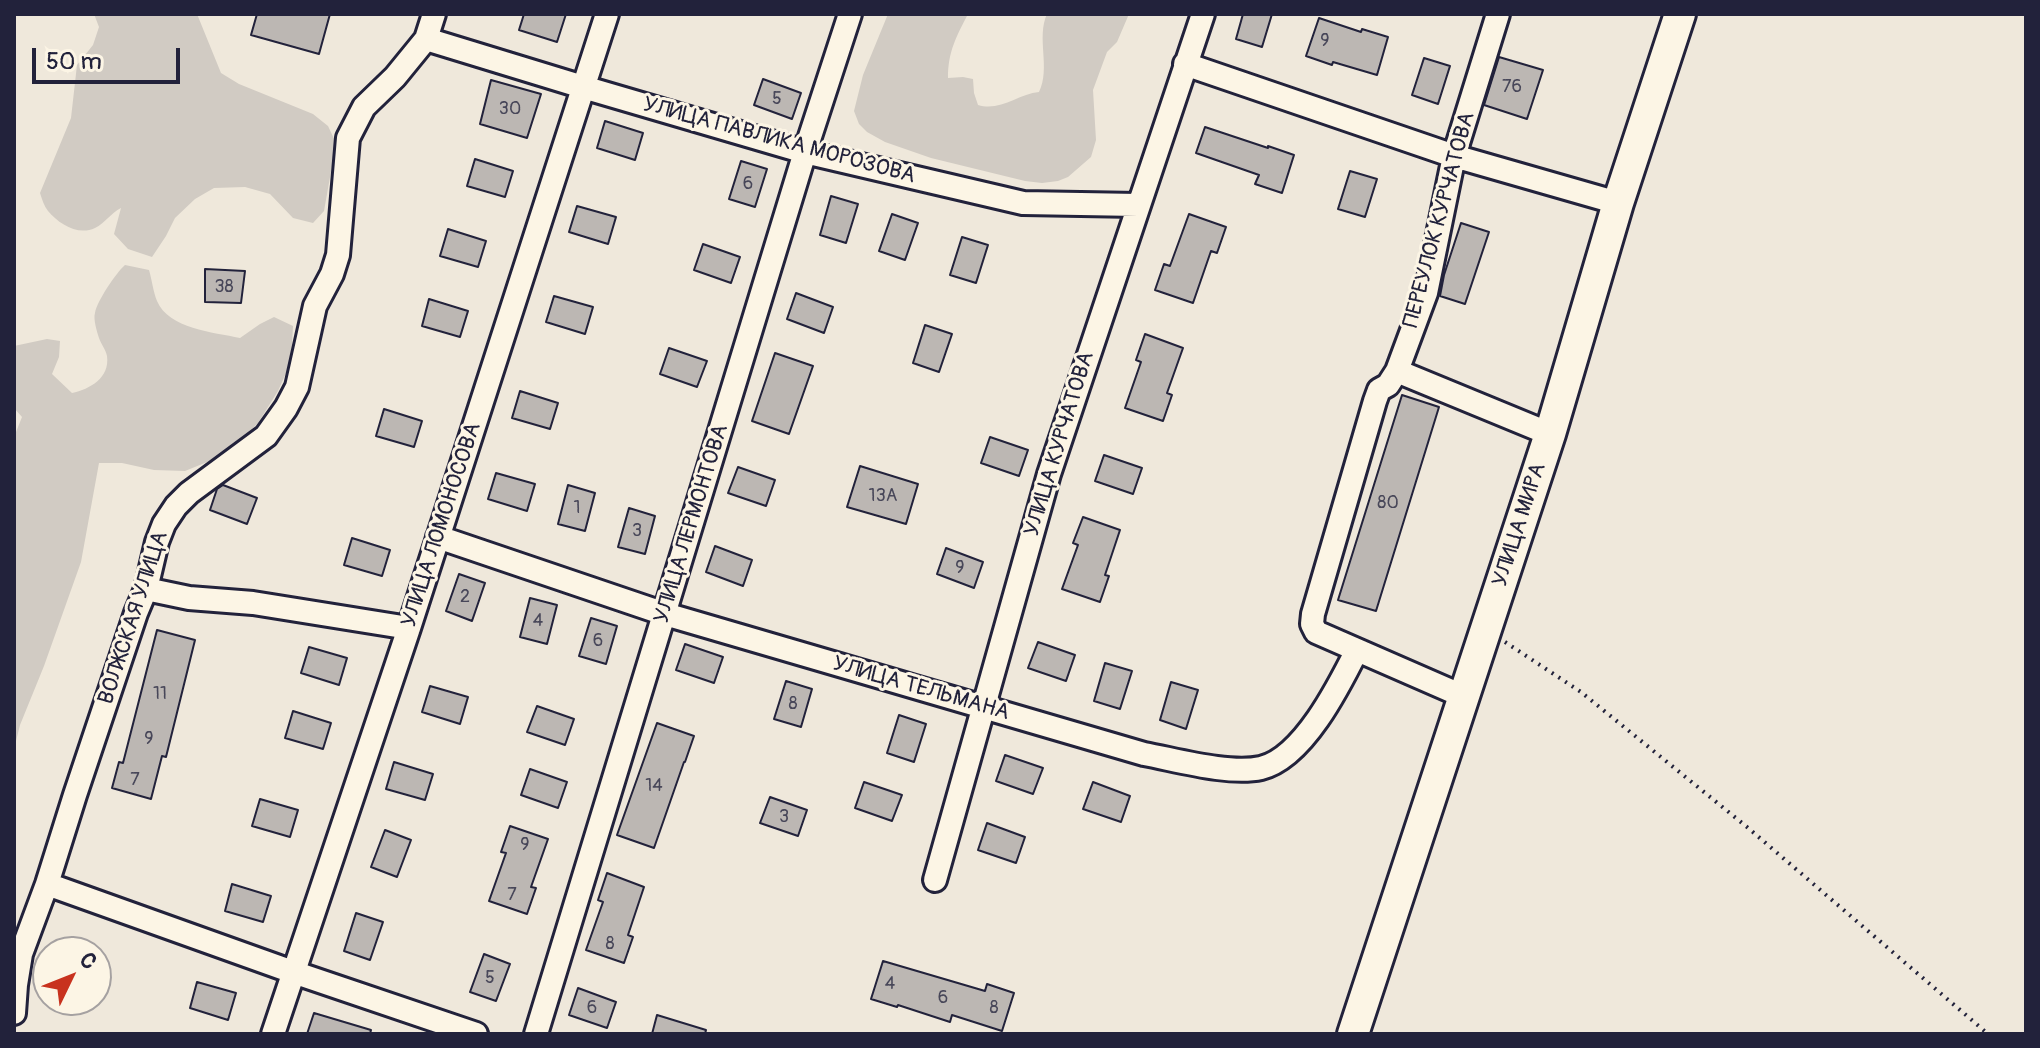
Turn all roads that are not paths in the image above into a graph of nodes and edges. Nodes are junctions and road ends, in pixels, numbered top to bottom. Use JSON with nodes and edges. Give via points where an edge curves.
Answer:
{"nodes":[{"id":1,"x":434,"y":14,"type":"edge"},
{"id":2,"x":607,"y":14,"type":"edge"},
{"id":3,"x":850,"y":14,"type":"edge"},
{"id":4,"x":1203,"y":14,"type":"edge"},
{"id":5,"x":1498,"y":14,"type":"edge"},
{"id":6,"x":1680,"y":14,"type":"edge"},
{"id":7,"x":426,"y":39,"type":"junction"},
{"id":8,"x":1185,"y":64,"type":"junction"},
{"id":9,"x":583,"y":87,"type":"junction"},
{"id":10,"x":805,"y":152,"type":"junction"},
{"id":11,"x":1454,"y":156,"type":"junction"},
{"id":12,"x":1618,"y":203,"type":"junction"},
{"id":13,"x":1138,"y":205,"type":"junction"},
{"id":14,"x":1397,"y":371,"type":"junction"},
{"id":15,"x":1550,"y":434,"type":"junction"},
{"id":16,"x":438,"y":537,"type":"junction"},
{"id":17,"x":146,"y":589,"type":"junction"},
{"id":18,"x":665,"y":614,"type":"junction"},
{"id":19,"x":409,"y":628,"type":"junction"},
{"id":20,"x":1357,"y":650,"type":"junction"},
{"id":21,"x":1465,"y":697,"type":"junction"},
{"id":22,"x":984,"y":708,"type":"junction"},
{"id":23,"x":935,"y":880,"type":"dead end"},
{"id":24,"x":47,"y":884,"type":"junction"},
{"id":25,"x":293,"y":972,"type":"junction"},
{"id":26,"x":14,"y":1013,"type":"edge"},
{"id":27,"x":273,"y":1034,"type":"edge"},
{"id":28,"x":476,"y":1034,"type":"edge"},
{"id":29,"x":536,"y":1034,"type":"edge"},
{"id":30,"x":1353,"y":1034,"type":"edge"}],
"edges":[{"from":1,"to":7,"type":"street","name":"ВОЛЖСКАЯ УЛИЦА"},
{"from":2,"to":9,"type":"street","name":"УЛИЦА ЛОМОНОСОВА"},
{"from":3,"to":10,"type":"street","name":"УЛИЦА ЛЕРМОНТОВА"},
{"from":4,"to":8,"type":"street","name":"УЛИЦА КУРЧАТОВА"},
{"from":5,"to":11,"type":"street","name":"ПЕРЕУЛОК КУРЧАТОВА"},
{"from":6,"to":12,"type":"main road","name":"УЛИЦА МИРА"},
{"from":7,"to":9,"type":"street","name":"УЛИЦА ПАВЛИКА МОРОЗОВА"},
{"from":7,"to":17,"type":"street","name":"ВОЛЖСКАЯ УЛИЦА","via":[[364,107],[348,138],[338,255],[315,306],[297,387],[266,436],[176,506],[157,542]]},
{"from":8,"to":11,"type":"street"},
{"from":8,"to":13,"type":"street","name":"УЛИЦА КУРЧАТОВА"},
{"from":9,"to":10,"type":"street","name":"УЛИЦА ПАВЛИКА МОРОЗОВА"},
{"from":9,"to":16,"type":"street","name":"УЛИЦА ЛОМОНОСОВА"},
{"from":10,"to":13,"type":"street","name":"УЛИЦА ПАВЛИКА МОРОЗОВА","via":[[1023,203]]},
{"from":10,"to":18,"type":"street","name":"УЛИЦА ЛЕРМОНТОВА"},
{"from":11,"to":12,"type":"street"},
{"from":11,"to":14,"type":"street","name":"ПЕРЕУЛОК КУРЧАТОВА","via":[[1426,293]]},
{"from":12,"to":15,"type":"main road","name":"УЛИЦА МИРА"},
{"from":13,"to":22,"type":"street","name":"УЛИЦА КУРЧАТОВА","via":[[1049,474]]},
{"from":14,"to":15,"type":"street"},
{"from":14,"to":20,"type":"street","name":"ПЕРЕУЛОК КУРЧАТОВА","via":[[1375,401],[1313,614],[1316,632]]},
{"from":15,"to":21,"type":"main road","name":"УЛИЦА МИРА"},
{"from":16,"to":18,"type":"street","name":"УЛИЦА ТЕЛЬМАНА"},
{"from":16,"to":19,"type":"street","name":"УЛИЦА ЛОМОНОСОВА"},
{"from":17,"to":19,"type":"street"},
{"from":17,"to":24,"type":"street","name":"ВОЛЖСКАЯ УЛИЦА"},
{"from":18,"to":22,"type":"street","name":"УЛИЦА ТЕЛЬМАНА"},
{"from":18,"to":29,"type":"street","name":"УЛИЦА ЛЕРМОНТОВА"},
{"from":19,"to":25,"type":"street","name":"УЛИЦА ЛОМОНОСОВА"},
{"from":20,"to":21,"type":"street","name":"ПЕРЕУЛОК КУРЧАТОВА"},
{"from":20,"to":22,"type":"street","name":"УЛИЦА ТЕЛЬМАНА","via":[[1312,727],[1295,747],[1262,768],[1144,754]]},
{"from":21,"to":30,"type":"main road","name":"УЛИЦА МИРА"},
{"from":22,"to":23,"type":"street","name":"УЛИЦА КУРЧАТОВА"},
{"from":24,"to":25,"type":"street"},
{"from":24,"to":26,"type":"street","name":"ВОЛЖСКАЯ УЛИЦА","via":[[21,954]]},
{"from":25,"to":27,"type":"street","name":"УЛИЦА ЛОМОНОСОВА"},
{"from":25,"to":28,"type":"street"}]}
